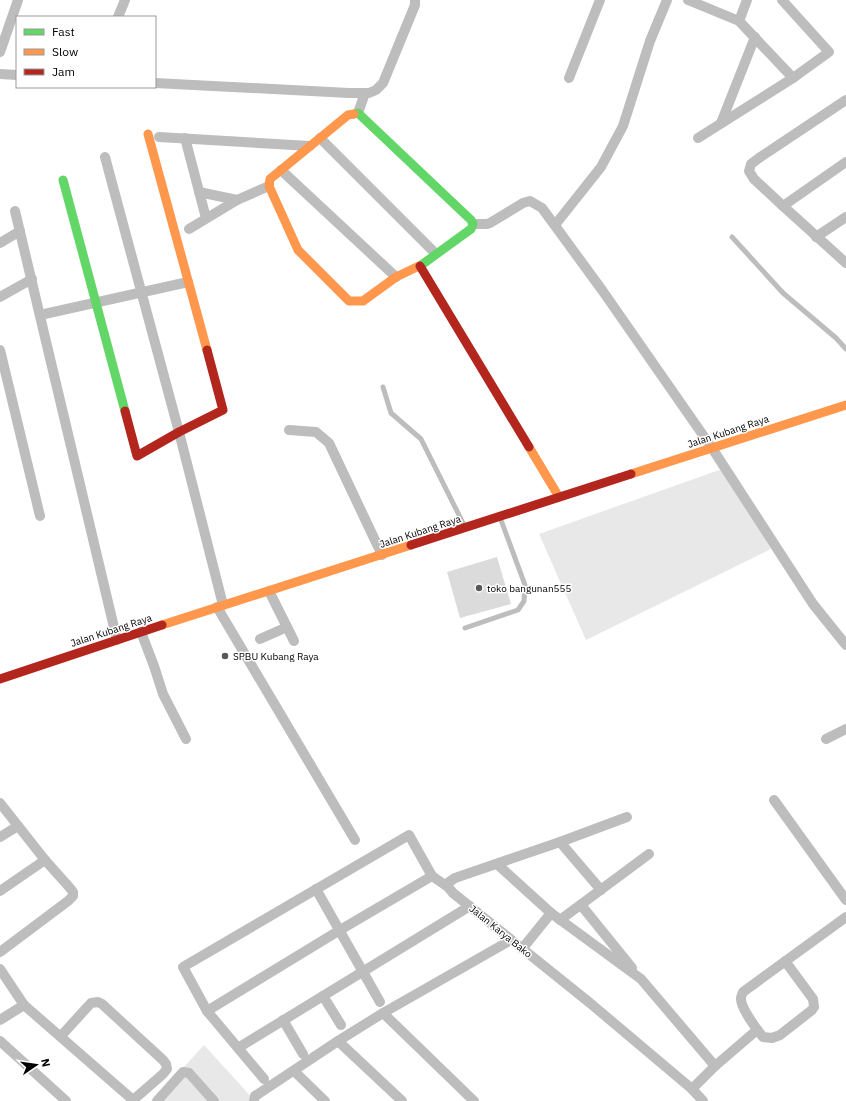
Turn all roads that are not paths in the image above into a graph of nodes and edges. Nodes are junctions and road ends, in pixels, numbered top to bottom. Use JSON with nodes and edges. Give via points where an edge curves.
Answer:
{"nodes":[{"id":1,"x":18,"y":0,"type":"edge"},
{"id":2,"x":124,"y":0,"type":"edge"},
{"id":3,"x":415,"y":0,"type":"edge"},
{"id":4,"x":600,"y":0,"type":"edge"},
{"id":5,"x":667,"y":0,"type":"edge"},
{"id":6,"x":688,"y":0,"type":"edge"},
{"id":7,"x":746,"y":0,"type":"edge"},
{"id":8,"x":782,"y":0,"type":"edge"},
{"id":9,"x":118,"y":16,"type":"edge"},
{"id":10,"x":15,"y":17,"type":"edge"},
{"id":11,"x":739,"y":21,"type":"junction"},
{"id":12,"x":755,"y":37,"type":"junction"},
{"id":13,"x":2,"y":40,"type":"edge"},
{"id":14,"x":0,"y":52,"type":"edge"},
{"id":15,"x":0,"y":74,"type":"edge"},
{"id":16,"x":16,"y":75,"type":"edge"},
{"id":17,"x":569,"y":78,"type":"dead end"},
{"id":18,"x":792,"y":78,"type":"junction"},
{"id":19,"x":156,"y":83,"type":"edge"},
{"id":20,"x":365,"y":93,"type":"junction"},
{"id":21,"x":846,"y":100,"type":"edge"},
{"id":22,"x":358,"y":113,"type":"junction"},
{"id":23,"x":721,"y":123,"type":"junction"},
{"id":24,"x":148,"y":134,"type":"dead end"},
{"id":25,"x":159,"y":136,"type":"dead end"},
{"id":26,"x":185,"y":138,"type":"junction"},
{"id":27,"x":320,"y":138,"type":"junction"},
{"id":28,"x":698,"y":138,"type":"dead end"},
{"id":29,"x":310,"y":146,"type":"junction"},
{"id":30,"x":105,"y":157,"type":"dead end"},
{"id":31,"x":846,"y":162,"type":"edge"},
{"id":32,"x":281,"y":170,"type":"junction"},
{"id":33,"x":63,"y":180,"type":"dead end"},
{"id":34,"x":269,"y":186,"type":"junction"},
{"id":35,"x":199,"y":192,"type":"junction"},
{"id":36,"x":237,"y":200,"type":"junction"},
{"id":37,"x":783,"y":206,"type":"junction"},
{"id":38,"x":16,"y":210,"type":"dead end"},
{"id":39,"x":846,"y":217,"type":"edge"},
{"id":40,"x":206,"y":218,"type":"junction"},
{"id":41,"x":474,"y":224,"type":"junction"},
{"id":42,"x":555,"y":225,"type":"junction"},
{"id":43,"x":189,"y":229,"type":"dead end"},
{"id":44,"x":20,"y":231,"type":"junction"},
{"id":45,"x":816,"y":236,"type":"junction"},
{"id":46,"x":732,"y":237,"type":"dead end"},
{"id":47,"x":0,"y":243,"type":"edge"},
{"id":48,"x":435,"y":254,"type":"junction"},
{"id":49,"x":846,"y":263,"type":"edge"},
{"id":50,"x":418,"y":266,"type":"junction"},
{"id":51,"x":396,"y":278,"type":"junction"},
{"id":52,"x":32,"y":279,"type":"junction"},
{"id":53,"x":188,"y":282,"type":"junction"},
{"id":54,"x":141,"y":292,"type":"junction"},
{"id":55,"x":0,"y":297,"type":"edge"},
{"id":56,"x":96,"y":302,"type":"junction"},
{"id":57,"x":40,"y":315,"type":"junction"},
{"id":58,"x":846,"y":349,"type":"edge"},
{"id":59,"x":0,"y":350,"type":"edge"},
{"id":60,"x":383,"y":387,"type":"dead end"},
{"id":61,"x":846,"y":404,"type":"edge"},
{"id":62,"x":289,"y":430,"type":"dead end"},
{"id":63,"x":179,"y":432,"type":"junction"},
{"id":64,"x":712,"y":448,"type":"junction"},
{"id":65,"x":558,"y":497,"type":"junction"},
{"id":66,"x":40,"y":516,"type":"dead end"},
{"id":67,"x":500,"y":517,"type":"junction"},
{"id":68,"x":466,"y":528,"type":"junction"},
{"id":69,"x":382,"y":555,"type":"junction"},
{"id":70,"x":269,"y":591,"type":"junction"},
{"id":71,"x":220,"y":606,"type":"junction"},
{"id":72,"x":287,"y":626,"type":"junction"},
{"id":73,"x":465,"y":628,"type":"dead end"},
{"id":74,"x":141,"y":632,"type":"junction"},
{"id":75,"x":260,"y":639,"type":"dead end"},
{"id":76,"x":117,"y":640,"type":"junction"},
{"id":77,"x":294,"y":641,"type":"dead end"},
{"id":78,"x":846,"y":646,"type":"edge"},
{"id":79,"x":0,"y":679,"type":"edge"},
{"id":80,"x":846,"y":729,"type":"edge"},
{"id":81,"x":186,"y":739,"type":"dead end"},
{"id":82,"x":826,"y":739,"type":"dead end"},
{"id":83,"x":774,"y":800,"type":"dead end"},
{"id":84,"x":0,"y":802,"type":"edge"},
{"id":85,"x":627,"y":817,"type":"dead end"},
{"id":86,"x":18,"y":826,"type":"junction"},
{"id":87,"x":0,"y":837,"type":"edge"},
{"id":88,"x":355,"y":840,"type":"dead end"},
{"id":89,"x":560,"y":842,"type":"junction"},
{"id":90,"x":649,"y":854,"type":"dead end"},
{"id":91,"x":45,"y":860,"type":"junction"},
{"id":92,"x":497,"y":864,"type":"junction"},
{"id":93,"x":432,"y":876,"type":"junction"},
{"id":94,"x":448,"y":887,"type":"junction"},
{"id":95,"x":316,"y":889,"type":"junction"},
{"id":96,"x":601,"y":890,"type":"junction"},
{"id":97,"x":0,"y":891,"type":"edge"},
{"id":98,"x":846,"y":900,"type":"edge"},
{"id":99,"x":581,"y":905,"type":"junction"},
{"id":100,"x":470,"y":906,"type":"junction"},
{"id":101,"x":551,"y":913,"type":"junction"},
{"id":102,"x":846,"y":917,"type":"edge"},
{"id":103,"x":560,"y":920,"type":"junction"},
{"id":104,"x":340,"y":930,"type":"junction"},
{"id":105,"x":511,"y":940,"type":"junction"},
{"id":106,"x":522,"y":948,"type":"junction"},
{"id":107,"x":0,"y":952,"type":"edge"},
{"id":108,"x":785,"y":961,"type":"junction"},
{"id":109,"x":0,"y":969,"type":"edge"},
{"id":110,"x":363,"y":972,"type":"junction"},
{"id":111,"x":641,"y":979,"type":"junction"},
{"id":112,"x":323,"y":996,"type":"junction"},
{"id":113,"x":380,"y":1002,"type":"dead end"},
{"id":114,"x":24,"y":1005,"type":"junction"},
{"id":115,"x":207,"y":1011,"type":"junction"},
{"id":116,"x":383,"y":1013,"type":"junction"},
{"id":117,"x":0,"y":1020,"type":"edge"},
{"id":118,"x":284,"y":1020,"type":"junction"},
{"id":119,"x":341,"y":1025,"type":"dead end"},
{"id":120,"x":757,"y":1030,"type":"junction"},
{"id":121,"x":61,"y":1036,"type":"junction"},
{"id":122,"x":0,"y":1041,"type":"edge"},
{"id":123,"x":338,"y":1041,"type":"junction"},
{"id":124,"x":238,"y":1048,"type":"junction"},
{"id":125,"x":303,"y":1054,"type":"dead end"},
{"id":126,"x":715,"y":1066,"type":"junction"},
{"id":127,"x":294,"y":1071,"type":"junction"},
{"id":128,"x":264,"y":1079,"type":"dead end"},
{"id":129,"x":692,"y":1089,"type":"junction"},
{"id":130,"x":132,"y":1100,"type":"edge"},
{"id":131,"x":66,"y":1101,"type":"edge"},
{"id":132,"x":157,"y":1101,"type":"edge"},
{"id":133,"x":214,"y":1101,"type":"edge"},
{"id":134,"x":254,"y":1101,"type":"edge"},
{"id":135,"x":325,"y":1101,"type":"edge"},
{"id":136,"x":402,"y":1101,"type":"edge"},
{"id":137,"x":474,"y":1101,"type":"edge"},
{"id":138,"x":704,"y":1101,"type":"edge"}],
"edges":[{"from":1,"to":10,"type":"street"},
{"from":2,"to":9,"type":"street"},
{"from":3,"to":20,"type":"street","via":[[383,83],[376,90]]},
{"from":4,"to":17,"type":"street"},
{"from":5,"to":42,"type":"street","via":[[650,41],[623,126],[601,167]]},
{"from":6,"to":11,"type":"street"},
{"from":7,"to":11,"type":"street"},
{"from":8,"to":18,"type":"street","via":[[829,52]]},
{"from":10,"to":13,"type":"street"},
{"from":11,"to":12,"type":"street"},
{"from":12,"to":18,"type":"street"},
{"from":12,"to":23,"type":"street"},
{"from":13,"to":14,"type":"street"},
{"from":15,"to":16,"type":"street"},
{"from":18,"to":23,"type":"street"},
{"from":19,"to":20,"type":"street"},
{"from":20,"to":22,"type":"street"},
{"from":21,"to":37,"type":"street","via":[[751,164],[749,171],[754,179]]},
{"from":22,"to":27,"type":"main road","via":[[348,115]]},
{"from":22,"to":41,"type":"main road"},
{"from":23,"to":28,"type":"street"},
{"from":24,"to":53,"type":"main road"},
{"from":25,"to":26,"type":"street"},
{"from":26,"to":29,"type":"street"},
{"from":26,"to":35,"type":"street"},
{"from":27,"to":29,"type":"main road"},
{"from":27,"to":48,"type":"street"},
{"from":29,"to":32,"type":"main road"},
{"from":30,"to":54,"type":"street"},
{"from":31,"to":37,"type":"street"},
{"from":32,"to":34,"type":"main road","via":[[270,179]]},
{"from":32,"to":51,"type":"street"},
{"from":33,"to":56,"type":"main road"},
{"from":34,"to":36,"type":"street"},
{"from":34,"to":51,"type":"main road","via":[[298,250],[349,301],[363,301]]},
{"from":35,"to":36,"type":"street"},
{"from":35,"to":40,"type":"street"},
{"from":36,"to":40,"type":"street"},
{"from":37,"to":45,"type":"street"},
{"from":38,"to":44,"type":"street"},
{"from":39,"to":45,"type":"street"},
{"from":40,"to":43,"type":"street"},
{"from":41,"to":42,"type":"street","via":[[486,224],[530,201],[542,208]]},
{"from":41,"to":48,"type":"main road","via":[[471,230]]},
{"from":42,"to":64,"type":"street"},
{"from":44,"to":47,"type":"street"},
{"from":44,"to":52,"type":"street"},
{"from":45,"to":49,"type":"street"},
{"from":46,"to":58,"type":"lane","via":[[783,293]]},
{"from":48,"to":50,"type":"main road"},
{"from":50,"to":51,"type":"main road"},
{"from":50,"to":65,"type":"main road"},
{"from":52,"to":55,"type":"street"},
{"from":52,"to":57,"type":"street"},
{"from":53,"to":54,"type":"street"},
{"from":53,"to":63,"type":"main road","via":[[223,410]]},
{"from":54,"to":56,"type":"street"},
{"from":54,"to":63,"type":"street"},
{"from":56,"to":57,"type":"street"},
{"from":56,"to":63,"type":"main road","via":[[138,456]]},
{"from":57,"to":76,"type":"street"},
{"from":59,"to":66,"type":"street"},
{"from":60,"to":68,"type":"lane","via":[[391,413],[421,439]]},
{"from":61,"to":64,"type":"main road","name":"Jalan Kubang Raya"},
{"from":62,"to":69,"type":"street","via":[[316,432],[329,443]]},
{"from":63,"to":71,"type":"street"},
{"from":64,"to":65,"type":"main road","name":"Jalan Kubang Raya"},
{"from":64,"to":78,"type":"street","via":[[813,604]]},
{"from":65,"to":67,"type":"main road","name":"Jalan Kubang Raya"},
{"from":67,"to":68,"type":"main road","name":"Jalan Kubang Raya"},
{"from":67,"to":73,"type":"lane","via":[[525,585],[524,601],[518,610]]},
{"from":68,"to":69,"type":"main road","name":"Jalan Kubang Raya"},
{"from":69,"to":70,"type":"main road","name":"Jalan Kubang Raya"},
{"from":70,"to":71,"type":"main road","name":"Jalan Kubang Raya"},
{"from":70,"to":72,"type":"street"},
{"from":71,"to":74,"type":"main road","name":"Jalan Kubang Raya"},
{"from":71,"to":88,"type":"street"},
{"from":72,"to":75,"type":"street"},
{"from":72,"to":77,"type":"street"},
{"from":74,"to":76,"type":"main road","name":"Jalan Kubang Raya"},
{"from":74,"to":81,"type":"street","via":[[163,694]]},
{"from":76,"to":79,"type":"main road","name":"Jalan Kubang Raya"},
{"from":80,"to":82,"type":"street"},
{"from":83,"to":98,"type":"street"},
{"from":84,"to":86,"type":"street"},
{"from":85,"to":89,"type":"street"},
{"from":86,"to":87,"type":"street"},
{"from":86,"to":91,"type":"street"},
{"from":89,"to":92,"type":"street"},
{"from":89,"to":96,"type":"street"},
{"from":90,"to":96,"type":"street"},
{"from":91,"to":97,"type":"street"},
{"from":91,"to":107,"type":"street","via":[[70,888],[73,896]]},
{"from":92,"to":94,"type":"street","via":[[455,878],[449,882]]},
{"from":92,"to":101,"type":"street"},
{"from":93,"to":94,"type":"street","name":"Jalan Karya Bako"},
{"from":93,"to":95,"type":"street","via":[[409,835]]},
{"from":93,"to":104,"type":"street"},
{"from":94,"to":100,"type":"street","name":"Jalan Karya Bako"},
{"from":95,"to":104,"type":"street"},
{"from":95,"to":115,"type":"street","via":[[183,967]]},
{"from":96,"to":99,"type":"street"},
{"from":99,"to":103,"type":"street"},
{"from":99,"to":111,"type":"street"},
{"from":100,"to":105,"type":"street","name":"Jalan Karya Bako"},
{"from":100,"to":110,"type":"street"},
{"from":101,"to":103,"type":"street"},
{"from":101,"to":106,"type":"street"},
{"from":102,"to":108,"type":"street"},
{"from":103,"to":111,"type":"street"},
{"from":104,"to":110,"type":"street"},
{"from":104,"to":115,"type":"street"},
{"from":105,"to":106,"type":"street","name":"Jalan Karya Bako"},
{"from":105,"to":116,"type":"street"},
{"from":106,"to":129,"type":"street","name":"Jalan Karya Bako"},
{"from":108,"to":120,"type":"street","via":[[743,992],[740,998]]},
{"from":108,"to":120,"type":"street","via":[[814,999],[814,1007],[772,1038],[764,1037]]},
{"from":109,"to":114,"type":"street"},
{"from":110,"to":112,"type":"street"},
{"from":110,"to":113,"type":"street"},
{"from":111,"to":126,"type":"street"},
{"from":112,"to":118,"type":"street"},
{"from":112,"to":119,"type":"street"},
{"from":114,"to":117,"type":"street"},
{"from":114,"to":121,"type":"street"},
{"from":115,"to":124,"type":"street"},
{"from":116,"to":123,"type":"street"},
{"from":116,"to":137,"type":"street"},
{"from":118,"to":124,"type":"street"},
{"from":118,"to":125,"type":"street"},
{"from":120,"to":126,"type":"street"},
{"from":121,"to":130,"type":"street"},
{"from":121,"to":130,"type":"street","via":[[91,1003],[102,1004],[166,1064],[167,1069],[163,1074]]},
{"from":122,"to":131,"type":"street"},
{"from":123,"to":127,"type":"street"},
{"from":123,"to":136,"type":"street"},
{"from":124,"to":128,"type":"street"},
{"from":126,"to":129,"type":"street"},
{"from":127,"to":134,"type":"street","via":[[255,1096]]},
{"from":127,"to":135,"type":"street"},
{"from":129,"to":138,"type":"street","name":"Jalan Karya Bako"},
{"from":132,"to":133,"type":"street","via":[[183,1072],[189,1073]]}]}
